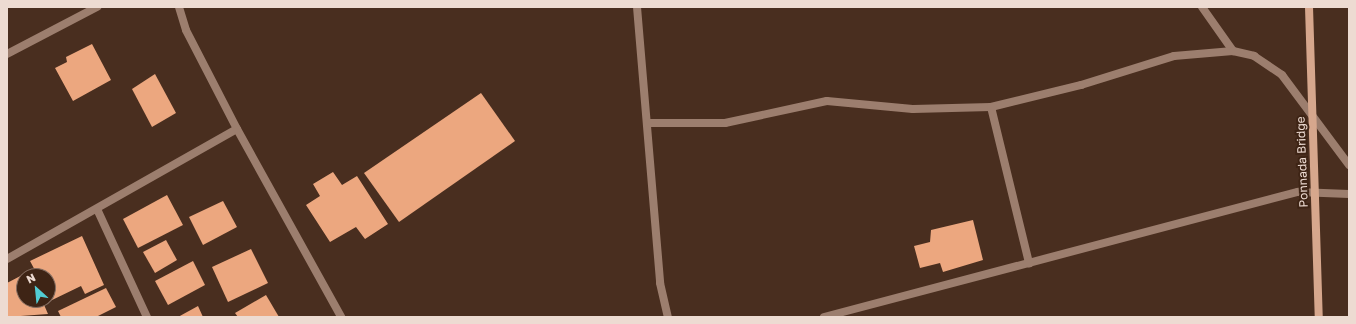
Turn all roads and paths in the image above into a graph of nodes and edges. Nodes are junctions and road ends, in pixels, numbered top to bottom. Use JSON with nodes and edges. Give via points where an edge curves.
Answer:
{"nodes":[{"id":1,"x":98,"y":7,"type":"edge"},
{"id":2,"x":179,"y":7,"type":"edge"},
{"id":3,"x":638,"y":7,"type":"edge"},
{"id":4,"x":1202,"y":7,"type":"edge"},
{"id":5,"x":1309,"y":7,"type":"edge"},
{"id":6,"x":1233,"y":51,"type":"junction"},
{"id":7,"x":7,"y":54,"type":"edge"},
{"id":8,"x":991,"y":107,"type":"junction"},
{"id":9,"x":647,"y":123,"type":"junction"},
{"id":10,"x":237,"y":129,"type":"junction"},
{"id":11,"x":1349,"y":165,"type":"edge"},
{"id":12,"x":1349,"y":194,"type":"edge"},
{"id":13,"x":97,"y":209,"type":"junction"},
{"id":14,"x":7,"y":259,"type":"edge"},
{"id":15,"x":1029,"y":263,"type":"junction"},
{"id":16,"x":147,"y":317,"type":"edge"},
{"id":17,"x":341,"y":317,"type":"edge"},
{"id":18,"x":668,"y":317,"type":"edge"},
{"id":19,"x":824,"y":317,"type":"edge"},
{"id":20,"x":1319,"y":317,"type":"edge"}],
"edges":[{"from":1,"to":7,"type":"street"},
{"from":2,"to":10,"type":"street","via":[[186,30]]},
{"from":3,"to":9,"type":"street"},
{"from":4,"to":6,"type":"street"},
{"from":5,"to":20,"type":"main road","name":"Ponnada Bridge","bridge":true},
{"from":6,"to":8,"type":"street","via":[[1174,56],[1081,85]]},
{"from":6,"to":11,"type":"street","via":[[1254,56],[1282,75]]},
{"from":8,"to":9,"type":"street","via":[[914,109],[828,101],[725,123]]},
{"from":8,"to":15,"type":"street"},
{"from":9,"to":18,"type":"street","via":[[660,284]]},
{"from":10,"to":13,"type":"street"},
{"from":10,"to":17,"type":"street"},
{"from":12,"to":15,"type":"street","via":[[1298,192]]},
{"from":13,"to":14,"type":"street"},
{"from":13,"to":16,"type":"street"},
{"from":15,"to":19,"type":"street"}]}
